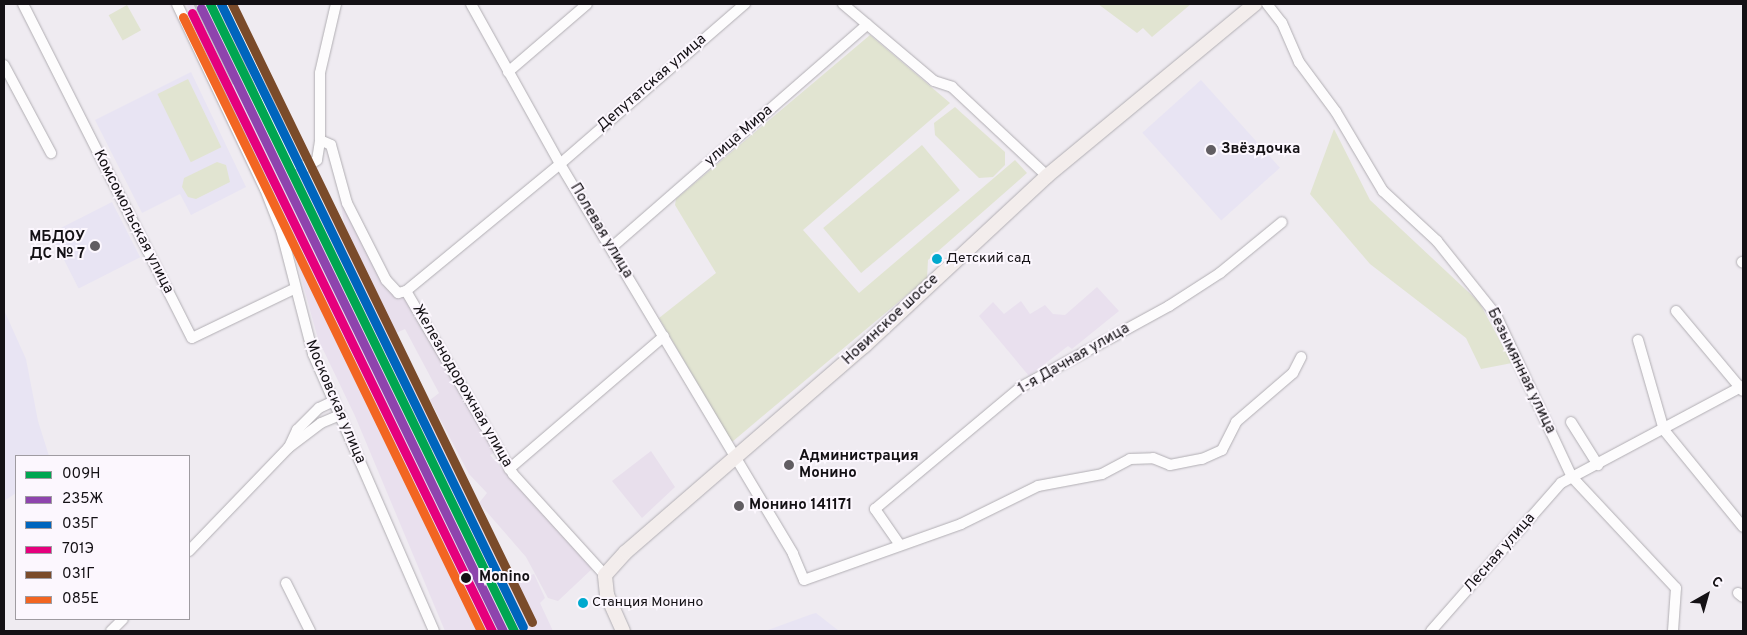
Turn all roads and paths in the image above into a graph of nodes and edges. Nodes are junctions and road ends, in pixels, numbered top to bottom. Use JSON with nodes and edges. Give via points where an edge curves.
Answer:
{"nodes":[{"id":1,"x":23,"y":4,"type":"edge"},
{"id":2,"x":177,"y":4,"type":"edge"},
{"id":3,"x":224,"y":4,"type":"edge"},
{"id":4,"x":336,"y":4,"type":"edge"},
{"id":5,"x":471,"y":4,"type":"edge"},
{"id":6,"x":587,"y":4,"type":"edge"},
{"id":7,"x":745,"y":4,"type":"edge"},
{"id":8,"x":843,"y":4,"type":"edge"},
{"id":9,"x":1255,"y":4,"type":"edge"},
{"id":10,"x":1267,"y":4,"type":"edge"},
{"id":11,"x":867,"y":25,"type":"junction"},
{"id":12,"x":4,"y":65,"type":"edge"},
{"id":13,"x":508,"y":72,"type":"junction"},
{"id":14,"x":323,"y":142,"type":"junction"},
{"id":15,"x":50,"y":153,"type":"dead end"},
{"id":16,"x":313,"y":164,"type":"junction"},
{"id":17,"x":560,"y":164,"type":"junction"},
{"id":18,"x":1046,"y":176,"type":"junction"},
{"id":19,"x":340,"y":183,"type":"junction"},
{"id":20,"x":1282,"y":222,"type":"dead end"},
{"id":21,"x":611,"y":248,"type":"junction"},
{"id":22,"x":294,"y":289,"type":"junction"},
{"id":23,"x":406,"y":291,"type":"junction"},
{"id":24,"x":1676,"y":311,"type":"dead end"},
{"id":25,"x":664,"y":336,"type":"junction"},
{"id":26,"x":1638,"y":340,"type":"dead end"},
{"id":27,"x":1301,"y":357,"type":"dead end"},
{"id":28,"x":1742,"y":388,"type":"edge"},
{"id":29,"x":334,"y":401,"type":"junction"},
{"id":30,"x":340,"y":415,"type":"junction"},
{"id":31,"x":1571,"y":422,"type":"dead end"},
{"id":32,"x":1664,"y":430,"type":"junction"},
{"id":33,"x":288,"y":448,"type":"junction"},
{"id":34,"x":733,"y":458,"type":"junction"},
{"id":35,"x":1598,"y":464,"type":"junction"},
{"id":36,"x":509,"y":469,"type":"junction"},
{"id":37,"x":1572,"y":477,"type":"junction"},
{"id":38,"x":1743,"y":527,"type":"edge"},
{"id":39,"x":900,"y":545,"type":"junction"},
{"id":40,"x":190,"y":550,"type":"edge"},
{"id":41,"x":602,"y":576,"type":"junction"},
{"id":42,"x":286,"y":583,"type":"dead end"},
{"id":43,"x":122,"y":620,"type":"edge"},
{"id":44,"x":111,"y":631,"type":"edge"},
{"id":45,"x":310,"y":631,"type":"edge"},
{"id":46,"x":434,"y":631,"type":"edge"},
{"id":47,"x":622,"y":631,"type":"edge"},
{"id":48,"x":1431,"y":631,"type":"edge"},
{"id":49,"x":1672,"y":631,"type":"edge"}],
"edges":[{"from":1,"to":22,"type":"street","name":"Комсомольская улица","via":[[192,338]]},
{"from":2,"to":22,"type":"street","name":"Московская улица","via":[[281,230]]},
{"from":3,"to":16,"type":"street","via":[[286,147],[302,168]]},
{"from":4,"to":14,"type":"street","via":[[320,74]]},
{"from":5,"to":13,"type":"street","name":"Полевая улица"},
{"from":6,"to":13,"type":"street"},
{"from":7,"to":17,"type":"street","name":"Депутатская улица"},
{"from":8,"to":11,"type":"street"},
{"from":9,"to":18,"type":"main road","name":"Новинское шоссе"},
{"from":10,"to":37,"type":"street","name":"Безымянная улица","via":[[1282,23],[1299,62],[1336,112],[1383,191],[1437,241],[1496,315]]},
{"from":11,"to":18,"type":"street","via":[[934,81],[952,87]]},
{"from":11,"to":21,"type":"street","name":"улица Мира"},
{"from":12,"to":15,"type":"street"},
{"from":13,"to":17,"type":"street","name":"Полевая улица"},
{"from":14,"to":16,"type":"street"},
{"from":14,"to":19,"type":"street","name":"Железнодорожная улица","via":[[330,145]]},
{"from":16,"to":19,"type":"street","via":[[329,164]]},
{"from":17,"to":21,"type":"street","name":"Полевая улица"},
{"from":17,"to":23,"type":"street","name":"Депутатская улица"},
{"from":18,"to":34,"type":"main road","name":"Новинское шоссе","via":[[864,346]]},
{"from":19,"to":23,"type":"street","name":"Железнодорожная улица","via":[[386,280],[393,290]]},
{"from":20,"to":39,"type":"street","name":"1-я Дачная улица","via":[[1220,273],[1176,301],[1021,387],[875,509]]},
{"from":21,"to":25,"type":"street","name":"Полевая улица"},
{"from":22,"to":29,"type":"street","name":"Московская улица","via":[[313,354]]},
{"from":23,"to":36,"type":"street","name":"Железнодорожная улица"},
{"from":24,"to":28,"type":"street"},
{"from":25,"to":34,"type":"street","name":"Полевая улица"},
{"from":25,"to":36,"type":"street"},
{"from":26,"to":32,"type":"street"},
{"from":27,"to":39,"type":"street","via":[[1293,373],[1236,422],[1222,450],[1202,459],[1170,465],[1153,458],[1130,459],[1102,474],[1038,486],[961,524]]},
{"from":28,"to":32,"type":"street","name":"Лесная улица"},
{"from":29,"to":30,"type":"street","name":"Московская улица"},
{"from":29,"to":33,"type":"street","via":[[319,408],[297,430]]},
{"from":30,"to":33,"type":"street","via":[[321,423]]},
{"from":30,"to":46,"type":"street","name":"Московская улица"},
{"from":31,"to":35,"type":"street"},
{"from":32,"to":35,"type":"street","name":"Лесная улица"},
{"from":32,"to":38,"type":"street"},
{"from":33,"to":40,"type":"street"},
{"from":34,"to":39,"type":"street","name":"Полевая улица","via":[[793,554],[804,580]]},
{"from":34,"to":41,"type":"main road","name":"Новинское шоссе"},
{"from":35,"to":37,"type":"street","name":"Лесная улица"},
{"from":36,"to":41,"type":"street","name":"Железнодорожная улица"},
{"from":37,"to":48,"type":"street","name":"Лесная улица","via":[[1562,482]]},
{"from":37,"to":49,"type":"street","name":"Безымянная улица","via":[[1676,588]]},
{"from":41,"to":47,"type":"main road","name":"Железнодорожная улица"},
{"from":42,"to":45,"type":"street"},
{"from":43,"to":44,"type":"street"}]}
